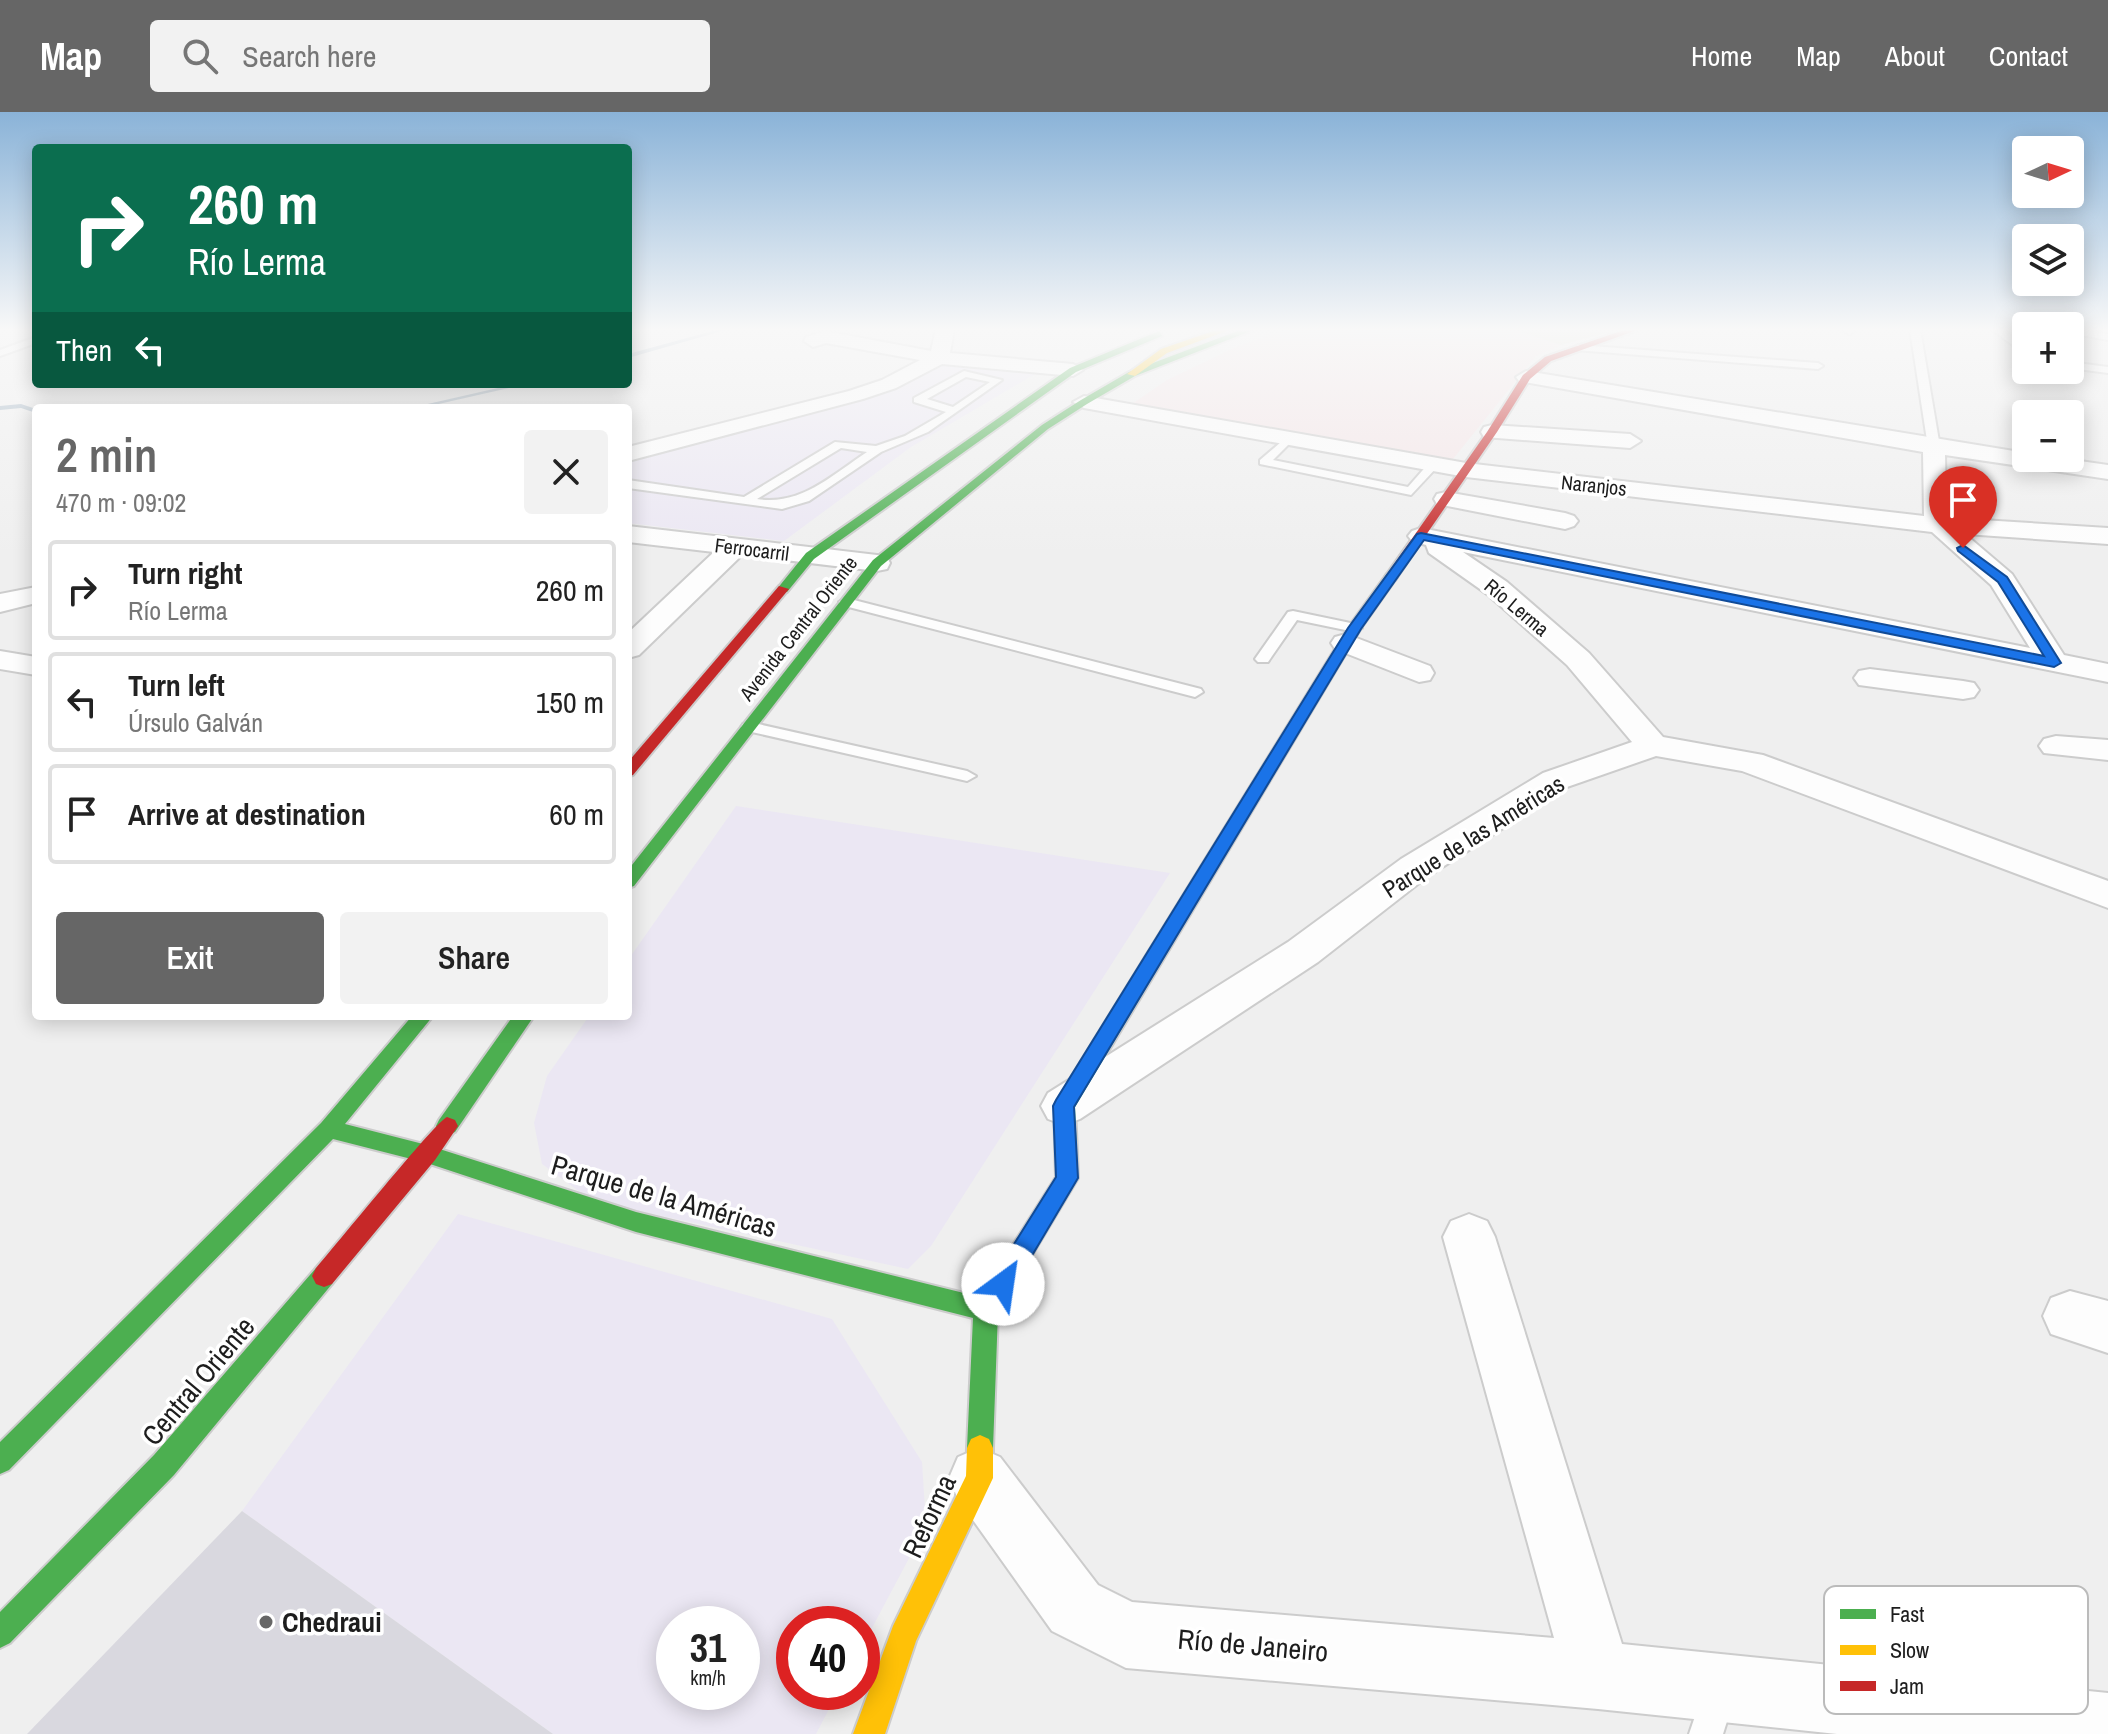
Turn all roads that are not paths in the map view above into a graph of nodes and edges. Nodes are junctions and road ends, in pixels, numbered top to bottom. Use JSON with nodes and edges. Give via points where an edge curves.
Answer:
{"nodes":[{"id":1,"x":791,"y":405,"type":"edge"},
{"id":2,"x":819,"y":405,"type":"edge"},
{"id":3,"x":934,"y":405,"type":"edge"},
{"id":4,"x":960,"y":405,"type":"edge"},
{"id":5,"x":1024,"y":405,"type":"edge"},
{"id":6,"x":1080,"y":405,"type":"edge"},
{"id":7,"x":1099,"y":405,"type":"edge"},
{"id":8,"x":1509,"y":405,"type":"edge"},
{"id":9,"x":1687,"y":405,"type":"edge"},
{"id":10,"x":1927,"y":405,"type":"edge"},
{"id":11,"x":952,"y":410,"type":"junction"},
{"id":12,"x":1492,"y":432,"type":"junction"},
{"id":13,"x":1288,"y":439,"type":"junction"},
{"id":14,"x":1630,"y":441,"type":"dead end"},
{"id":15,"x":632,"y":444,"type":"edge"},
{"id":16,"x":1934,"y":447,"type":"junction"},
{"id":17,"x":877,"y":450,"type":"junction"},
{"id":18,"x":632,"y":453,"type":"edge"},
{"id":19,"x":1433,"y":465,"type":"junction"},
{"id":20,"x":1466,"y":470,"type":"junction"},
{"id":21,"x":2108,"y":472,"type":"edge"},
{"id":22,"x":632,"y":485,"type":"edge"},
{"id":23,"x":1446,"y":499,"type":"junction"},
{"id":24,"x":746,"y":501,"type":"junction"},
{"id":25,"x":1565,"y":521,"type":"dead end"},
{"id":26,"x":1939,"y":525,"type":"junction"},
{"id":27,"x":632,"y":534,"type":"edge"},
{"id":28,"x":1421,"y":536,"type":"junction"},
{"id":29,"x":2108,"y":536,"type":"edge"},
{"id":30,"x":735,"y":547,"type":"junction"},
{"id":31,"x":810,"y":556,"type":"junction"},
{"id":32,"x":877,"y":563,"type":"junction"},
{"id":33,"x":32,"y":586,"type":"edge"},
{"id":34,"x":0,"y":593,"type":"edge"},
{"id":35,"x":32,"y":596,"type":"edge"},
{"id":36,"x":846,"y":602,"type":"junction"},
{"id":37,"x":0,"y":603,"type":"edge"},
{"id":38,"x":632,"y":612,"type":"edge"},
{"id":39,"x":662,"y":616,"type":"junction"},
{"id":40,"x":1350,"y":636,"type":"junction"},
{"id":41,"x":1947,"y":640,"type":"junction"},
{"id":42,"x":632,"y":645,"type":"edge"},
{"id":43,"x":1263,"y":659,"type":"dead end"},
{"id":44,"x":0,"y":660,"type":"edge"},
{"id":45,"x":2054,"y":663,"type":"junction"},
{"id":46,"x":32,"y":665,"type":"edge"},
{"id":47,"x":1419,"y":673,"type":"dead end"},
{"id":48,"x":2103,"y":674,"type":"edge"},
{"id":49,"x":1870,"y":678,"type":"dead end"},
{"id":50,"x":1195,"y":692,"type":"dead end"},
{"id":51,"x":749,"y":727,"type":"junction"},
{"id":52,"x":1653,"y":746,"type":"junction"},
{"id":53,"x":2056,"y":746,"type":"dead end"},
{"id":54,"x":2106,"y":753,"type":"edge"},
{"id":55,"x":632,"y":767,"type":"edge"},
{"id":56,"x":967,"y":776,"type":"dead end"},
{"id":57,"x":632,"y":877,"type":"edge"},
{"id":58,"x":2108,"y":895,"type":"edge"},
{"id":59,"x":420,"y":1020,"type":"edge"},
{"id":60,"x":521,"y":1020,"type":"edge"},
{"id":61,"x":1064,"y":1106,"type":"junction"},
{"id":62,"x":329,"y":1129,"type":"junction"},
{"id":63,"x":427,"y":1154,"type":"junction"},
{"id":64,"x":1469,"y":1237,"type":"dead end"},
{"id":65,"x":986,"y":1310,"type":"junction"},
{"id":66,"x":0,"y":1461,"type":"edge"},
{"id":67,"x":979,"y":1478,"type":"junction"},
{"id":68,"x":0,"y":1633,"type":"edge"},
{"id":69,"x":1598,"y":1675,"type":"junction"},
{"id":70,"x":1713,"y":1711,"type":"edge"},
{"id":71,"x":2031,"y":1727,"type":"edge"},
{"id":72,"x":2108,"y":1728,"type":"edge"},
{"id":73,"x":869,"y":1734,"type":"edge"}],
"edges":[{"from":1,"to":15,"type":"street"},
{"from":2,"to":18,"type":"street"},
{"from":3,"to":11,"type":"lane"},
{"from":4,"to":11,"type":"lane"},
{"from":5,"to":31,"type":"main road","name":"Avenida Central Oriente"},
{"from":6,"to":32,"type":"main road","name":"Avenida Central Oriente"},
{"from":7,"to":13,"type":"street","name":"Naranjos"},
{"from":8,"to":12,"type":"main road"},
{"from":9,"to":16,"type":"street"},
{"from":10,"to":16,"type":"lane"},
{"from":11,"to":17,"type":"lane","via":[[899,444]]},
{"from":12,"to":14,"type":"street"},
{"from":12,"to":20,"type":"main road"},
{"from":13,"to":19,"type":"street","name":"Naranjos"},
{"from":13,"to":19,"type":"lane","via":[[1264,462],[1411,491]]},
{"from":16,"to":21,"type":"street"},
{"from":16,"to":26,"type":"street"},
{"from":17,"to":24,"type":"lane","via":[[792,504]]},
{"from":17,"to":24,"type":"lane","via":[[839,444]]},
{"from":19,"to":20,"type":"street","name":"Naranjos"},
{"from":20,"to":23,"type":"main road"},
{"from":20,"to":26,"type":"street","name":"Naranjos"},
{"from":22,"to":24,"type":"lane"},
{"from":23,"to":25,"type":"street"},
{"from":23,"to":28,"type":"main road"},
{"from":26,"to":29,"type":"street","name":"Naranjos"},
{"from":26,"to":45,"type":"street","via":[[2002,580]]},
{"from":27,"to":30,"type":"street","name":"Ferrocarril"},
{"from":28,"to":40,"type":"main road"},
{"from":28,"to":41,"type":"street","name":"Río Lerma"},
{"from":28,"to":52,"type":"street","name":"Río Lerma","via":[[1497,588],[1578,659]]},
{"from":30,"to":31,"type":"street","name":"Ferrocarril"},
{"from":30,"to":39,"type":"street"},
{"from":31,"to":32,"type":"street","name":"Ferrocarril"},
{"from":31,"to":55,"type":"main road","name":"Avenida Central Oriente"},
{"from":32,"to":36,"type":"main road","name":"Avenida Central Oriente"},
{"from":33,"to":34,"type":"street"},
{"from":35,"to":37,"type":"street"},
{"from":36,"to":50,"type":"lane"},
{"from":36,"to":51,"type":"main road","name":"Avenida Central Oriente"},
{"from":38,"to":39,"type":"street"},
{"from":39,"to":42,"type":"street"},
{"from":40,"to":43,"type":"lane","via":[[1293,615]]},
{"from":40,"to":47,"type":"street"},
{"from":40,"to":61,"type":"main road"},
{"from":41,"to":45,"type":"street","name":"Río Lerma"},
{"from":41,"to":49,"type":"street","via":[[1965,699]]},
{"from":44,"to":46,"type":"street"},
{"from":45,"to":48,"type":"street","name":"Río Lerma"},
{"from":51,"to":56,"type":"lane"},
{"from":51,"to":57,"type":"main road","name":"Avenida Central Oriente"},
{"from":52,"to":58,"type":"street","name":"Parque de las Américas","via":[[1751,762]]},
{"from":52,"to":61,"type":"street","name":"Parque de las Américas","via":[[1555,780],[1414,868],[1303,952]]},
{"from":53,"to":54,"type":"street"},
{"from":59,"to":62,"type":"main road"},
{"from":60,"to":63,"type":"main road"},
{"from":61,"to":65,"type":"main road","via":[[1067,1178]]},
{"from":62,"to":63,"type":"main road","name":"Parque de la Américas"},
{"from":62,"to":66,"type":"main road"},
{"from":63,"to":65,"type":"main road","name":"Parque de la Américas","via":[[636,1222]]},
{"from":63,"to":68,"type":"main road","name":"Central Oriente","via":[[164,1465]]},
{"from":64,"to":69,"type":"street"},
{"from":65,"to":67,"type":"main road","name":"Reforma"},
{"from":67,"to":69,"type":"street","name":"Río de Janeiro","via":[[1075,1608],[1126,1635]]},
{"from":67,"to":73,"type":"main road","name":"Reforma","via":[[903,1636]]},
{"from":69,"to":70,"type":"street","name":"Río de Janeiro"},
{"from":70,"to":71,"type":"street","name":"Río de Janeiro"},
{"from":71,"to":72,"type":"street","name":"Río de Janeiro"}]}
